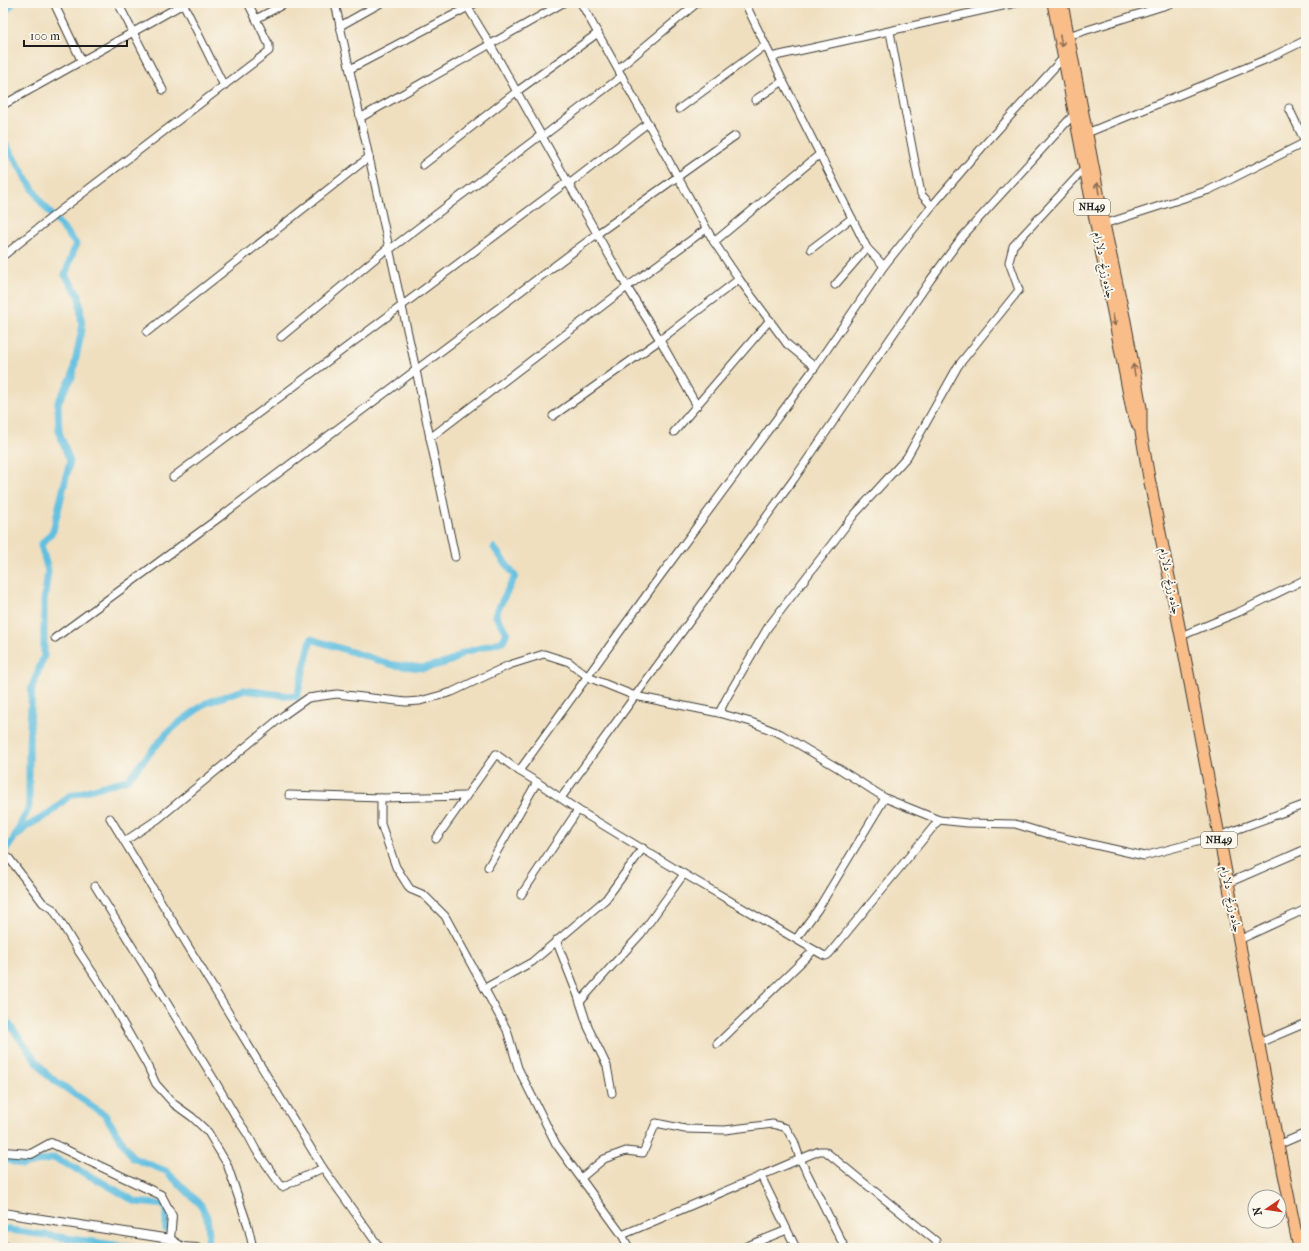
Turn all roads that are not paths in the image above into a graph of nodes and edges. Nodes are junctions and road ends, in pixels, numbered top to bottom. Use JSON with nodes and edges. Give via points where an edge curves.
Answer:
{"nodes":[{"id":1,"x":54,"y":3,"type":"edge"},
{"id":2,"x":118,"y":3,"type":"edge"},
{"id":3,"x":184,"y":3,"type":"edge"},
{"id":4,"x":248,"y":3,"type":"edge"},
{"id":5,"x":286,"y":3,"type":"edge"},
{"id":6,"x":335,"y":3,"type":"edge"},
{"id":7,"x":382,"y":3,"type":"edge"},
{"id":8,"x":476,"y":3,"type":"edge"},
{"id":9,"x":563,"y":3,"type":"edge"},
{"id":10,"x":581,"y":3,"type":"edge"},
{"id":11,"x":697,"y":3,"type":"edge"},
{"id":12,"x":745,"y":3,"type":"edge"},
{"id":13,"x":1016,"y":3,"type":"edge"},
{"id":14,"x":1053,"y":3,"type":"edge"},
{"id":15,"x":1062,"y":3,"type":"edge"},
{"id":16,"x":1173,"y":3,"type":"edge"},
{"id":17,"x":466,"y":5,"type":"edge"},
{"id":18,"x":256,"y":19,"type":"junction"},
{"id":19,"x":340,"y":26,"type":"junction"},
{"id":20,"x":890,"y":32,"type":"junction"},
{"id":21,"x":132,"y":33,"type":"junction"},
{"id":22,"x":598,"y":33,"type":"junction"},
{"id":23,"x":1068,"y":36,"type":"junction"},
{"id":24,"x":1306,"y":40,"type":"edge"},
{"id":25,"x":490,"y":44,"type":"junction"},
{"id":26,"x":766,"y":45,"type":"junction"},
{"id":27,"x":772,"y":57,"type":"junction"},
{"id":28,"x":1064,"y":57,"type":"junction"},
{"id":29,"x":81,"y":60,"type":"junction"},
{"id":30,"x":350,"y":69,"type":"junction"},
{"id":31,"x":618,"y":69,"type":"junction"},
{"id":32,"x":622,"y":76,"type":"junction"},
{"id":33,"x":783,"y":81,"type":"junction"},
{"id":34,"x":224,"y":86,"type":"junction"},
{"id":35,"x":163,"y":90,"type":"dead end"},
{"id":36,"x":516,"y":92,"type":"junction"},
{"id":37,"x":755,"y":100,"type":"dead end"},
{"id":38,"x":3,"y":105,"type":"edge"},
{"id":39,"x":1289,"y":108,"type":"dead end"},
{"id":40,"x":679,"y":109,"type":"dead end"},
{"id":41,"x":1075,"y":113,"type":"junction"},
{"id":42,"x":360,"y":118,"type":"junction"},
{"id":43,"x":648,"y":123,"type":"junction"},
{"id":44,"x":1087,"y":133,"type":"junction"},
{"id":45,"x":541,"y":136,"type":"junction"},
{"id":46,"x":735,"y":136,"type":"dead end"},
{"id":47,"x":1305,"y":142,"type":"edge"},
{"id":48,"x":820,"y":154,"type":"junction"},
{"id":49,"x":369,"y":157,"type":"junction"},
{"id":50,"x":423,"y":165,"type":"dead end"},
{"id":51,"x":1085,"y":168,"type":"junction"},
{"id":52,"x":677,"y":176,"type":"junction"},
{"id":53,"x":568,"y":183,"type":"junction"},
{"id":54,"x":932,"y":206,"type":"junction"},
{"id":55,"x":852,"y":218,"type":"junction"},
{"id":56,"x":1104,"y":224,"type":"junction"},
{"id":57,"x":706,"y":229,"type":"junction"},
{"id":58,"x":597,"y":234,"type":"junction"},
{"id":59,"x":714,"y":242,"type":"junction"},
{"id":60,"x":866,"y":248,"type":"junction"},
{"id":61,"x":389,"y":249,"type":"junction"},
{"id":62,"x":811,"y":249,"type":"dead end"},
{"id":63,"x":3,"y":256,"type":"edge"},
{"id":64,"x":884,"y":266,"type":"junction"},
{"id":65,"x":739,"y":279,"type":"junction"},
{"id":66,"x":835,"y":285,"type":"dead end"},
{"id":67,"x":627,"y":287,"type":"junction"},
{"id":68,"x":402,"y":305,"type":"junction"},
{"id":69,"x":770,"y":320,"type":"junction"},
{"id":70,"x":147,"y":332,"type":"dead end"},
{"id":71,"x":281,"y":337,"type":"dead end"},
{"id":72,"x":660,"y":340,"type":"junction"},
{"id":73,"x":815,"y":367,"type":"junction"},
{"id":74,"x":416,"y":370,"type":"junction"},
{"id":75,"x":697,"y":406,"type":"junction"},
{"id":76,"x":553,"y":416,"type":"dead end"},
{"id":77,"x":674,"y":432,"type":"dead end"},
{"id":78,"x":1141,"y":432,"type":"junction"},
{"id":79,"x":430,"y":438,"type":"junction"},
{"id":80,"x":172,"y":477,"type":"dead end"},
{"id":81,"x":455,"y":557,"type":"dead end"},
{"id":82,"x":1306,"y":579,"type":"edge"},
{"id":83,"x":1181,"y":636,"type":"junction"},
{"id":84,"x":55,"y":638,"type":"dead end"},
{"id":85,"x":588,"y":677,"type":"junction"},
{"id":86,"x":635,"y":696,"type":"junction"},
{"id":87,"x":719,"y":713,"type":"junction"},
{"id":88,"x":519,"y":771,"type":"junction"},
{"id":89,"x":537,"y":782,"type":"junction"},
{"id":90,"x":289,"y":795,"type":"dead end"},
{"id":91,"x":466,"y":796,"type":"junction"},
{"id":92,"x":381,"y":798,"type":"junction"},
{"id":93,"x":561,"y":798,"type":"junction"},
{"id":94,"x":885,"y":798,"type":"junction"},
{"id":95,"x":1306,"y":804,"type":"edge"},
{"id":96,"x":578,"y":810,"type":"junction"},
{"id":97,"x":110,"y":818,"type":"dead end"},
{"id":98,"x":938,"y":820,"type":"junction"},
{"id":99,"x":1218,"y":836,"type":"junction"},
{"id":100,"x":436,"y":838,"type":"dead end"},
{"id":101,"x":125,"y":841,"type":"junction"},
{"id":102,"x":642,"y":848,"type":"junction"},
{"id":103,"x":1306,"y":849,"type":"edge"},
{"id":104,"x":9,"y":858,"type":"dead end"},
{"id":105,"x":488,"y":867,"type":"dead end"},
{"id":106,"x":684,"y":874,"type":"junction"},
{"id":107,"x":1228,"y":883,"type":"junction"},
{"id":108,"x":95,"y":886,"type":"dead end"},
{"id":109,"x":521,"y":894,"type":"dead end"},
{"id":110,"x":1306,"y":909,"type":"edge"},
{"id":111,"x":796,"y":939,"type":"junction"},
{"id":112,"x":556,"y":940,"type":"junction"},
{"id":113,"x":1239,"y":940,"type":"junction"},
{"id":114,"x":814,"y":950,"type":"junction"},
{"id":115,"x":485,"y":988,"type":"junction"},
{"id":116,"x":580,"y":1002,"type":"junction"},
{"id":117,"x":1306,"y":1023,"type":"edge"},
{"id":118,"x":1259,"y":1043,"type":"junction"},
{"id":119,"x":717,"y":1044,"type":"dead end"},
{"id":120,"x":612,"y":1093,"type":"dead end"},
{"id":121,"x":1306,"y":1133,"type":"edge"},
{"id":122,"x":1278,"y":1145,"type":"junction"},
{"id":123,"x":3,"y":1152,"type":"edge"},
{"id":124,"x":800,"y":1159,"type":"junction"},
{"id":125,"x":323,"y":1168,"type":"junction"},
{"id":126,"x":761,"y":1176,"type":"junction"},
{"id":127,"x":581,"y":1178,"type":"junction"},
{"id":128,"x":3,"y":1214,"type":"edge"},
{"id":129,"x":787,"y":1230,"type":"junction"},
{"id":130,"x":622,"y":1235,"type":"junction"},
{"id":131,"x":170,"y":1239,"type":"junction"},
{"id":132,"x":936,"y":1241,"type":"dead end"},
{"id":133,"x":3,"y":1246,"type":"edge"},
{"id":134,"x":16,"y":1248,"type":"edge"},
{"id":135,"x":197,"y":1248,"type":"edge"},
{"id":136,"x":254,"y":1248,"type":"edge"},
{"id":137,"x":380,"y":1248,"type":"edge"},
{"id":138,"x":630,"y":1248,"type":"edge"},
{"id":139,"x":742,"y":1248,"type":"edge"},
{"id":140,"x":796,"y":1248,"type":"edge"},
{"id":141,"x":845,"y":1248,"type":"edge"},
{"id":142,"x":1299,"y":1248,"type":"edge"}],
"edges":[{"from":1,"to":29,"type":"street"},
{"from":2,"to":21,"type":"street"},
{"from":3,"to":21,"type":"street"},
{"from":3,"to":34,"type":"street"},
{"from":4,"to":18,"type":"street"},
{"from":5,"to":18,"type":"street"},
{"from":6,"to":19,"type":"street"},
{"from":7,"to":19,"type":"street"},
{"from":8,"to":17,"type":"street"},
{"from":9,"to":25,"type":"street"},
{"from":10,"to":22,"type":"street"},
{"from":11,"to":31,"type":"street"},
{"from":12,"to":26,"type":"street"},
{"from":13,"to":20,"type":"street"},
{"from":14,"to":28,"type":"highway","name":"جاده زرنج - دلارام","number":"NH49","one_way":true},
{"from":15,"to":23,"type":"highway","name":"جاده زرنج - دلارام","number":"NH49"},
{"from":16,"to":23,"type":"street"},
{"from":17,"to":25,"type":"street"},
{"from":17,"to":30,"type":"street"},
{"from":18,"to":34,"type":"street","via":[[269,45],[269,51]]},
{"from":19,"to":30,"type":"street"},
{"from":20,"to":27,"type":"street"},
{"from":20,"to":54,"type":"street","via":[[921,194]]},
{"from":21,"to":29,"type":"street"},
{"from":21,"to":35,"type":"street"},
{"from":22,"to":31,"type":"street"},
{"from":22,"to":36,"type":"street"},
{"from":23,"to":44,"type":"highway","name":"جاده زرنج - دلارام","number":"NH49"},
{"from":24,"to":44,"type":"street","via":[[1267,60]]},
{"from":25,"to":36,"type":"street"},
{"from":25,"to":42,"type":"street"},
{"from":26,"to":27,"type":"street"},
{"from":26,"to":40,"type":"street"},
{"from":27,"to":33,"type":"street"},
{"from":28,"to":41,"type":"highway","name":"جاده زرنج - دلارام","number":"NH49"},
{"from":28,"to":54,"type":"street"},
{"from":29,"to":38,"type":"street"},
{"from":30,"to":42,"type":"street"},
{"from":31,"to":32,"type":"street"},
{"from":32,"to":43,"type":"street"},
{"from":32,"to":45,"type":"street"},
{"from":33,"to":37,"type":"street"},
{"from":33,"to":48,"type":"street"},
{"from":34,"to":63,"type":"street"},
{"from":36,"to":45,"type":"street"},
{"from":36,"to":50,"type":"street"},
{"from":39,"to":47,"type":"street"},
{"from":41,"to":51,"type":"highway","name":"جاده زرنج - دلارام","number":"NH49"},
{"from":41,"to":86,"type":"street","via":[[962,237],[794,479]]},
{"from":42,"to":49,"type":"street"},
{"from":43,"to":52,"type":"street"},
{"from":43,"to":53,"type":"street"},
{"from":56,"to":44,"type":"highway","name":"جاده زرنج - دلارام","number":"NH49","one_way":true},
{"from":45,"to":53,"type":"street"},
{"from":45,"to":61,"type":"street"},
{"from":46,"to":52,"type":"street"},
{"from":47,"to":56,"type":"street","via":[[1209,190]]},
{"from":48,"to":55,"type":"street"},
{"from":48,"to":59,"type":"street"},
{"from":49,"to":61,"type":"street"},
{"from":49,"to":70,"type":"street"},
{"from":51,"to":78,"type":"highway","name":"جاده زرنج - دلارام","number":"NH49","one_way":true,"via":[[1132,410]]},
{"from":51,"to":87,"type":"street","via":[[1013,246],[1009,262],[1019,290],[958,366],[907,457],[854,515],[768,626]]},
{"from":52,"to":57,"type":"street"},
{"from":52,"to":58,"type":"street"},
{"from":53,"to":58,"type":"street"},
{"from":53,"to":68,"type":"street"},
{"from":54,"to":64,"type":"street"},
{"from":55,"to":60,"type":"street"},
{"from":55,"to":62,"type":"street"},
{"from":78,"to":56,"type":"highway","name":"جاده زرنج - دلارام","number":"NH49","one_way":true,"via":[[1141,408]]},
{"from":57,"to":59,"type":"street"},
{"from":57,"to":67,"type":"street"},
{"from":58,"to":67,"type":"street"},
{"from":58,"to":74,"type":"street"},
{"from":59,"to":65,"type":"street"},
{"from":60,"to":64,"type":"street"},
{"from":60,"to":66,"type":"street"},
{"from":61,"to":68,"type":"street"},
{"from":61,"to":71,"type":"street"},
{"from":64,"to":73,"type":"street"},
{"from":65,"to":69,"type":"street"},
{"from":65,"to":72,"type":"street"},
{"from":67,"to":72,"type":"street"},
{"from":67,"to":79,"type":"street"},
{"from":68,"to":74,"type":"street"},
{"from":68,"to":80,"type":"street"},
{"from":69,"to":73,"type":"street","via":[[787,344]]},
{"from":69,"to":75,"type":"street"},
{"from":72,"to":75,"type":"street"},
{"from":72,"to":76,"type":"street"},
{"from":73,"to":85,"type":"street","via":[[658,578]]},
{"from":74,"to":79,"type":"street"},
{"from":74,"to":84,"type":"street"},
{"from":75,"to":77,"type":"street"},
{"from":78,"to":83,"type":"highway","name":"جاده زرنج - دلارام","number":"NH49"},
{"from":79,"to":81,"type":"street"},
{"from":82,"to":83,"type":"street"},
{"from":83,"to":99,"type":"highway","name":"جاده زرنج - دلارام","number":"NH49"},
{"from":85,"to":86,"type":"street"},
{"from":85,"to":88,"type":"street"},
{"from":85,"to":101,"type":"street","via":[[569,662],[544,654],[509,665],[452,692],[420,701],[406,702],[337,694],[308,698],[158,819]]},
{"from":86,"to":87,"type":"street"},
{"from":86,"to":93,"type":"street"},
{"from":87,"to":94,"type":"street","via":[[781,734]]},
{"from":88,"to":89,"type":"street"},
{"from":88,"to":91,"type":"street","via":[[496,754]]},
{"from":89,"to":93,"type":"street"},
{"from":89,"to":105,"type":"street"},
{"from":90,"to":92,"type":"street"},
{"from":91,"to":92,"type":"street"},
{"from":91,"to":100,"type":"street"},
{"from":92,"to":115,"type":"street","via":[[381,824],[396,867],[410,889],[424,895],[445,916]]},
{"from":93,"to":96,"type":"street"},
{"from":94,"to":98,"type":"street"},
{"from":94,"to":111,"type":"street","via":[[818,908]]},
{"from":95,"to":99,"type":"street"},
{"from":96,"to":102,"type":"street"},
{"from":96,"to":109,"type":"street"},
{"from":97,"to":101,"type":"street"},
{"from":98,"to":99,"type":"street","via":[[1015,824],[1051,835],[1144,856]]},
{"from":98,"to":114,"type":"street","via":[[830,954],[826,956]]},
{"from":99,"to":107,"type":"highway","name":"جاده زرنج - دلارام","number":"NH49"},
{"from":101,"to":125,"type":"street"},
{"from":102,"to":106,"type":"street"},
{"from":102,"to":112,"type":"street","via":[[606,899]]},
{"from":103,"to":107,"type":"street"},
{"from":104,"to":136,"type":"street","via":[[43,903],[53,908],[101,985],[156,1084],[174,1104],[208,1132],[226,1164]]},
{"from":106,"to":111,"type":"street"},
{"from":106,"to":116,"type":"street","via":[[641,934]]},
{"from":107,"to":113,"type":"highway","name":"جاده زرنج - دلارام","number":"NH49"},
{"from":108,"to":125,"type":"street","via":[[256,1150],[282,1187]]},
{"from":110,"to":113,"type":"street"},
{"from":111,"to":114,"type":"street"},
{"from":112,"to":115,"type":"street","via":[[532,962]]},
{"from":112,"to":116,"type":"street"},
{"from":113,"to":118,"type":"highway","name":"جاده زرنج - دلارام","number":"NH49"},
{"from":114,"to":119,"type":"street"},
{"from":115,"to":127,"type":"street","via":[[507,1030],[518,1068],[556,1144]]},
{"from":116,"to":120,"type":"street","via":[[588,1027],[607,1066]]},
{"from":117,"to":118,"type":"street"},
{"from":118,"to":122,"type":"highway","name":"جاده زرنج - دلارام","number":"NH49"},
{"from":121,"to":122,"type":"street"},
{"from":122,"to":142,"type":"highway","name":"جاده زرنج - دلارام","number":"NH49"},
{"from":123,"to":131,"type":"street","via":[[31,1154],[51,1143],[161,1195],[172,1216]]},
{"from":124,"to":126,"type":"street"},
{"from":124,"to":127,"type":"street","via":[[786,1128],[773,1124],[725,1130],[685,1129],[656,1123],[643,1153],[626,1151],[604,1159]]},
{"from":124,"to":132,"type":"street","via":[[825,1151]]},
{"from":124,"to":141,"type":"street"},
{"from":125,"to":137,"type":"street"},
{"from":126,"to":129,"type":"street"},
{"from":126,"to":130,"type":"street"},
{"from":127,"to":130,"type":"street"},
{"from":128,"to":131,"type":"street"},
{"from":129,"to":139,"type":"street"},
{"from":129,"to":140,"type":"street"},
{"from":130,"to":138,"type":"street"},
{"from":131,"to":135,"type":"street","via":[[182,1247]]},
{"from":133,"to":134,"type":"street"}]}
